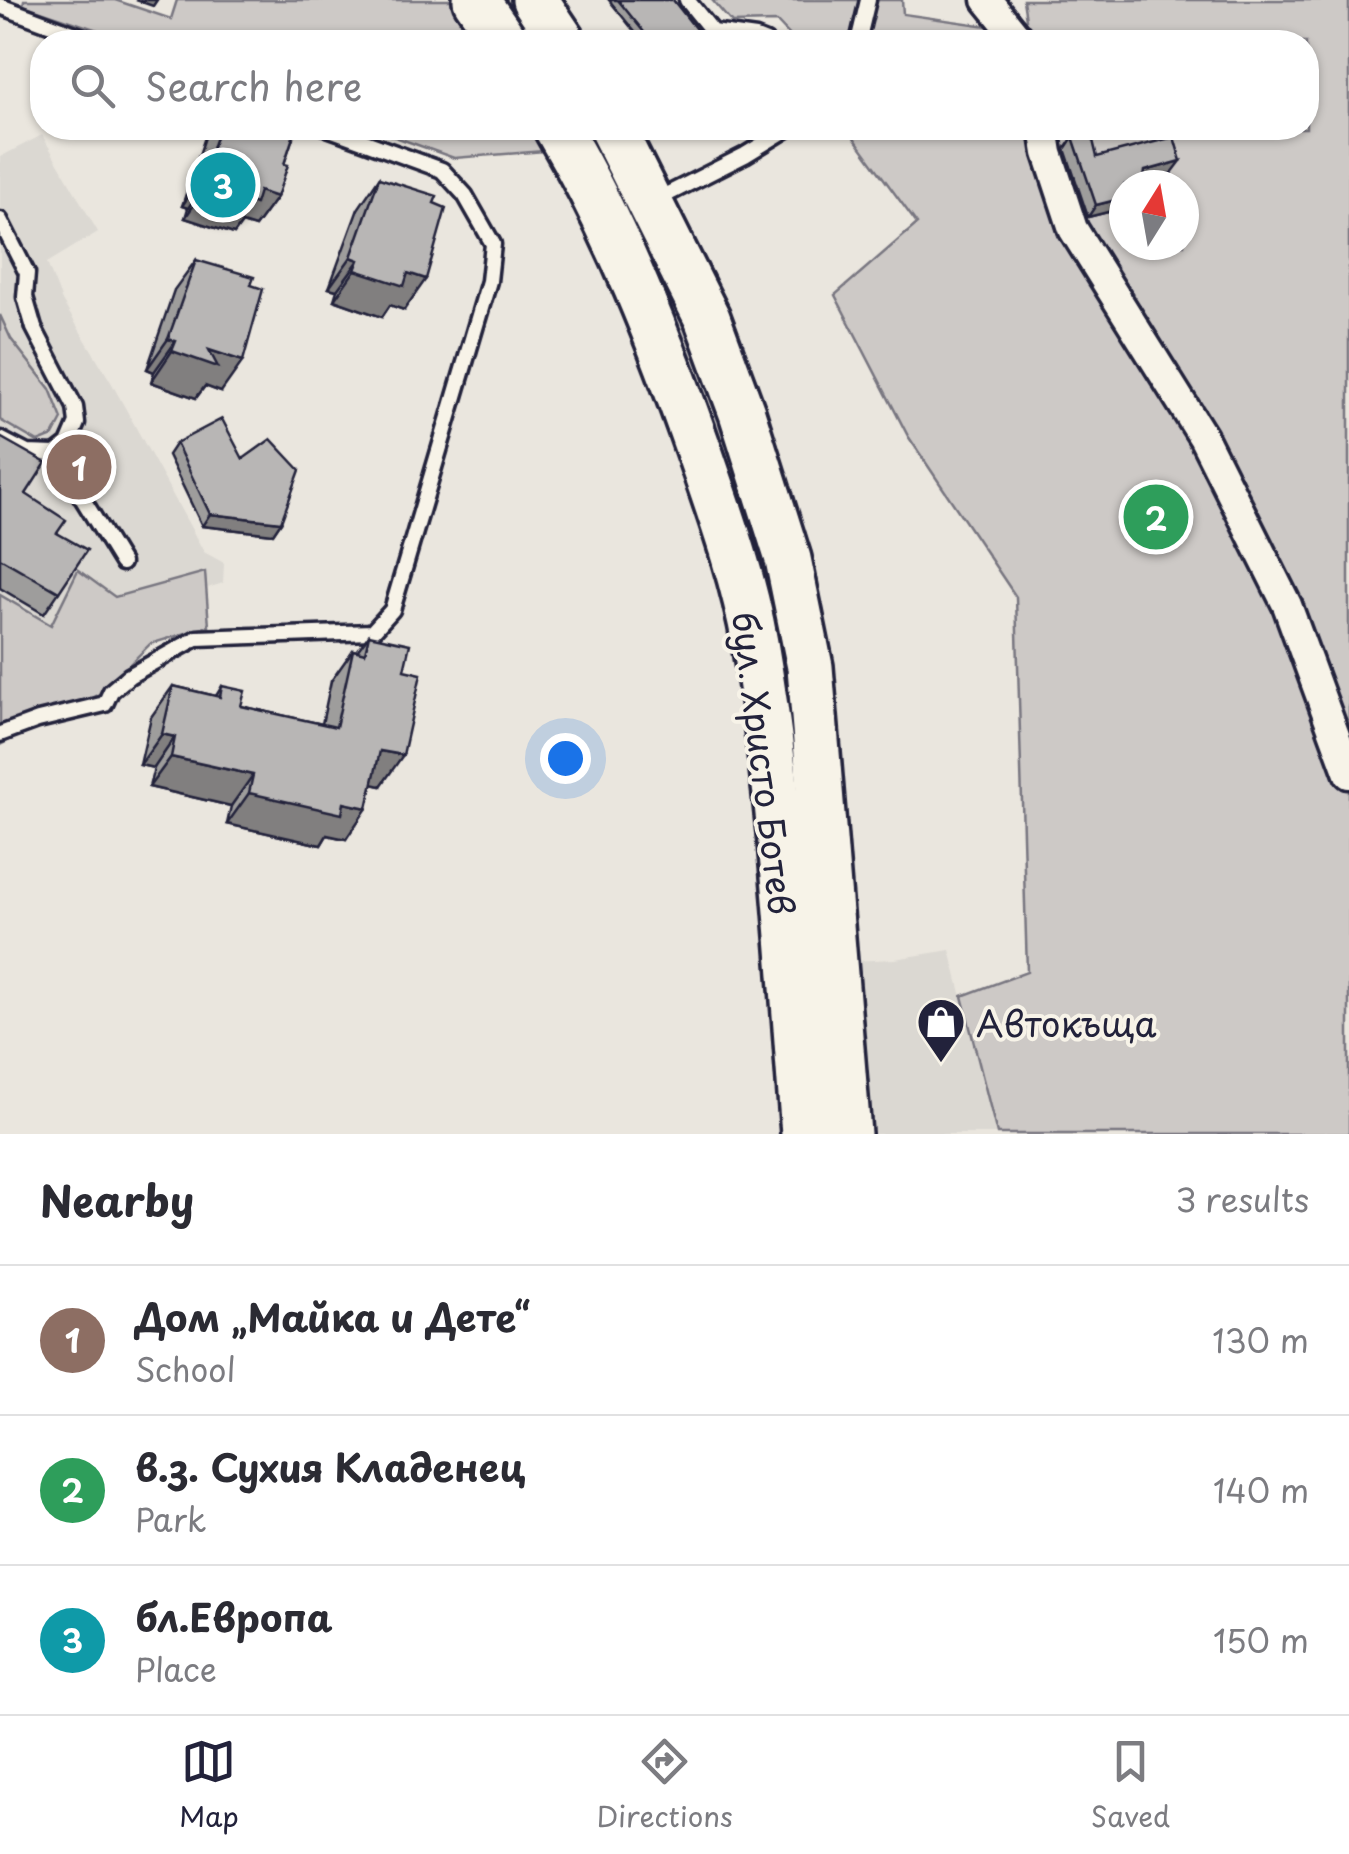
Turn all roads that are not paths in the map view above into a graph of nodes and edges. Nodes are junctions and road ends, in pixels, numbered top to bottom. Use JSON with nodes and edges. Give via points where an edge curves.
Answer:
{"nodes":[{"id":1,"x":476,"y":0,"type":"edge"},
{"id":2,"x":535,"y":0,"type":"edge"},
{"id":3,"x":687,"y":0,"type":"edge"},
{"id":4,"x":868,"y":0,"type":"edge"},
{"id":5,"x":987,"y":0,"type":"edge"},
{"id":6,"x":0,"y":6,"type":"edge"},
{"id":7,"x":65,"y":30,"type":"edge"},
{"id":8,"x":497,"y":30,"type":"edge"},
{"id":9,"x":555,"y":30,"type":"edge"},
{"id":10,"x":712,"y":30,"type":"edge"},
{"id":11,"x":861,"y":30,"type":"edge"},
{"id":12,"x":1011,"y":30,"type":"edge"},
{"id":13,"x":360,"y":140,"type":"edge"},
{"id":14,"x":564,"y":140,"type":"edge"},
{"id":15,"x":618,"y":140,"type":"edge"},
{"id":16,"x":771,"y":140,"type":"edge"},
{"id":17,"x":1046,"y":140,"type":"edge"},
{"id":18,"x":652,"y":202,"type":"junction"},
{"id":19,"x":0,"y":220,"type":"edge"},
{"id":20,"x":0,"y":439,"type":"edge"},
{"id":21,"x":27,"y":453,"type":"junction"},
{"id":22,"x":55,"y":454,"type":"junction"},
{"id":23,"x":68,"y":475,"type":"junction"},
{"id":24,"x":122,"y":563,"type":"dead end"},
{"id":25,"x":0,"y":734,"type":"edge"},
{"id":26,"x":1349,"y":774,"type":"edge"},
{"id":27,"x":804,"y":1134,"type":"edge"},
{"id":28,"x":848,"y":1134,"type":"edge"}],
"edges":[{"from":1,"to":8,"type":"highway"},
{"from":2,"to":9,"type":"highway"},
{"from":3,"to":10,"type":"lane"},
{"from":4,"to":11,"type":"lane"},
{"from":5,"to":12,"type":"street"},
{"from":6,"to":7,"type":"lane"},
{"from":13,"to":25,"type":"lane","via":[[442,170],[493,244],[489,282],[392,610],[372,632],[197,638],[129,676],[105,704]]},
{"from":14,"to":27,"type":"highway","name":"бул. Христо Ботев","via":[[672,377],[755,642]]},
{"from":15,"to":18,"type":"highway","name":"бул. Христо Ботев"},
{"from":16,"to":18,"type":"lane"},
{"from":17,"to":26,"type":"street","via":[[1073,229],[1203,437],[1287,605]]},
{"from":18,"to":28,"type":"highway","name":"бул. Христо Ботев","via":[[706,318],[788,559],[810,667]]},
{"from":19,"to":22,"type":"lane","via":[[27,273],[25,297],[34,328],[75,407],[77,423]]},
{"from":20,"to":21,"type":"lane"},
{"from":21,"to":22,"type":"lane"},
{"from":21,"to":23,"type":"lane"},
{"from":22,"to":23,"type":"lane"},
{"from":23,"to":24,"type":"lane"}]}
